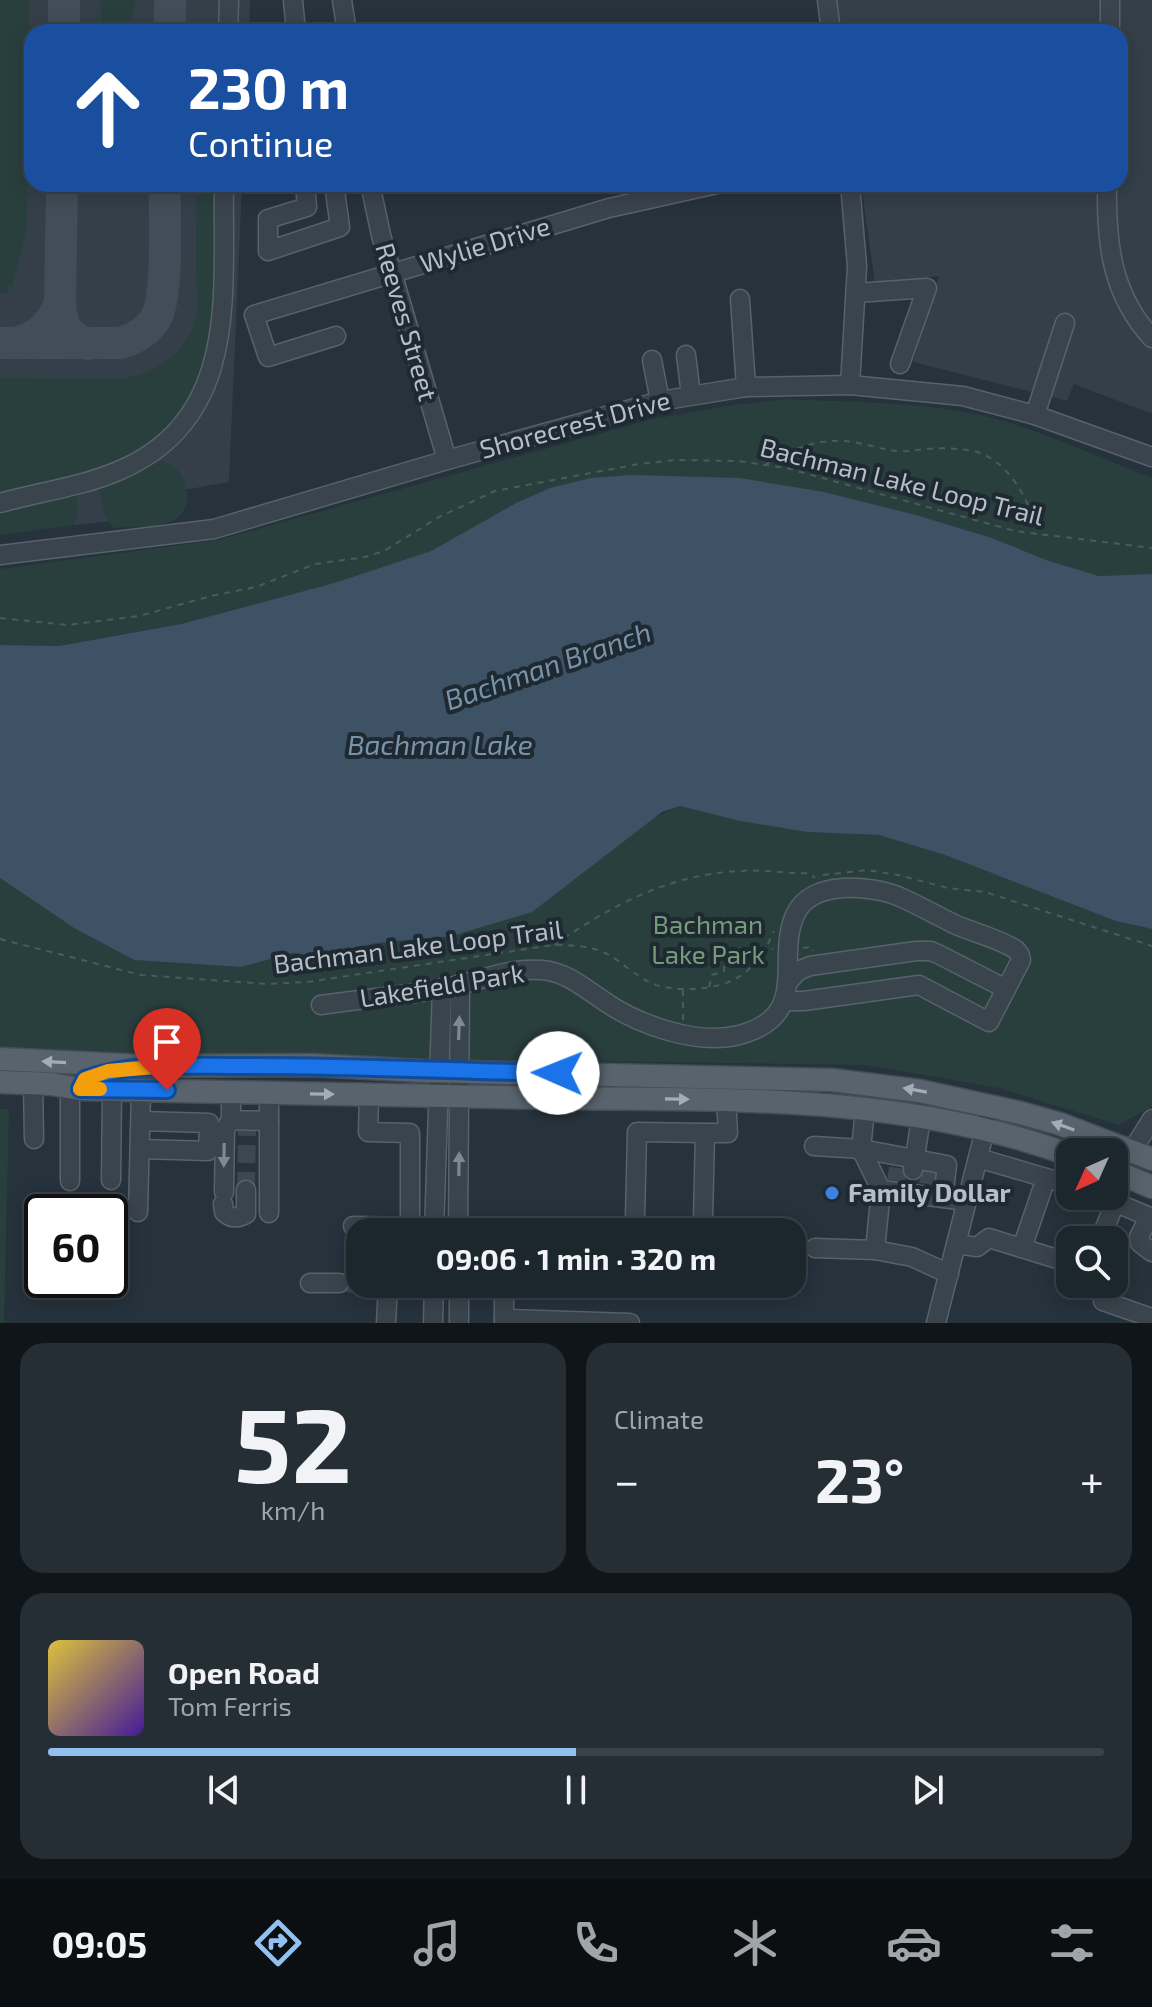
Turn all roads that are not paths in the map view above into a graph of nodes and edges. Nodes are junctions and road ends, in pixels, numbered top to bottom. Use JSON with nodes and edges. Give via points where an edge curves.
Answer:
{"nodes":[{"id":1,"x":229,"y":0,"type":"edge"},
{"id":2,"x":293,"y":0,"type":"edge"},
{"id":3,"x":342,"y":0,"type":"edge"},
{"id":4,"x":827,"y":0,"type":"edge"},
{"id":5,"x":1110,"y":0,"type":"edge"},
{"id":6,"x":228,"y":24,"type":"edge"},
{"id":7,"x":295,"y":24,"type":"edge"},
{"id":8,"x":346,"y":24,"type":"edge"},
{"id":9,"x":830,"y":24,"type":"edge"},
{"id":10,"x":1110,"y":24,"type":"edge"},
{"id":11,"x":224,"y":192,"type":"edge"},
{"id":12,"x":306,"y":192,"type":"edge"},
{"id":13,"x":335,"y":192,"type":"edge"},
{"id":14,"x":372,"y":192,"type":"edge"},
{"id":15,"x":681,"y":192,"type":"edge"},
{"id":16,"x":851,"y":192,"type":"edge"},
{"id":17,"x":1107,"y":192,"type":"edge"},
{"id":18,"x":307,"y":207,"type":"junction"},
{"id":19,"x":309,"y":237,"type":"junction"},
{"id":20,"x":392,"y":273,"type":"junction"},
{"id":21,"x":856,"y":293,"type":"junction"},
{"id":22,"x":740,"y":299,"type":"dead end"},
{"id":23,"x":1065,"y":323,"type":"dead end"},
{"id":24,"x":336,"y":336,"type":"dead end"},
{"id":25,"x":1152,"y":338,"type":"edge"},
{"id":26,"x":686,"y":355,"type":"dead end"},
{"id":27,"x":652,"y":360,"type":"dead end"},
{"id":28,"x":900,"y":364,"type":"dead end"},
{"id":29,"x":850,"y":385,"type":"junction"},
{"id":30,"x":746,"y":387,"type":"junction"},
{"id":31,"x":691,"y":395,"type":"junction"},
{"id":32,"x":660,"y":401,"type":"junction"},
{"id":33,"x":1035,"y":415,"type":"junction"},
{"id":34,"x":1152,"y":457,"type":"edge"},
{"id":35,"x":447,"y":460,"type":"junction"},
{"id":36,"x":0,"y":503,"type":"edge"},
{"id":37,"x":0,"y":555,"type":"edge"},
{"id":38,"x":788,"y":982,"type":"junction"},
{"id":39,"x":460,"y":984,"type":"junction"},
{"id":40,"x":442,"y":988,"type":"junction"},
{"id":41,"x":1006,"y":989,"type":"junction"},
{"id":42,"x":784,"y":1001,"type":"junction"},
{"id":43,"x":321,"y":1005,"type":"dead end"},
{"id":44,"x":0,"y":1059,"type":"edge"},
{"id":45,"x":312,"y":1065,"type":"junction"},
{"id":46,"x":145,"y":1066,"type":"junction"},
{"id":47,"x":449,"y":1071,"type":"junction"},
{"id":48,"x":832,"y":1080,"type":"junction"},
{"id":49,"x":0,"y":1082,"type":"edge"},
{"id":50,"x":33,"y":1083,"type":"junction"},
{"id":51,"x":75,"y":1088,"type":"junction"},
{"id":52,"x":112,"y":1089,"type":"junction"},
{"id":53,"x":141,"y":1090,"type":"junction"},
{"id":54,"x":231,"y":1092,"type":"junction"},
{"id":55,"x":269,"y":1092,"type":"junction"},
{"id":56,"x":369,"y":1095,"type":"junction"},
{"id":57,"x":449,"y":1096,"type":"junction"},
{"id":58,"x":638,"y":1098,"type":"junction"},
{"id":59,"x":726,"y":1099,"type":"junction"},
{"id":60,"x":991,"y":1106,"type":"junction"},
{"id":61,"x":865,"y":1109,"type":"junction"},
{"id":62,"x":921,"y":1118,"type":"junction"},
{"id":63,"x":1152,"y":1119,"type":"edge"},
{"id":64,"x":141,"y":1121,"type":"junction"},
{"id":65,"x":269,"y":1121,"type":"junction"},
{"id":66,"x":242,"y":1124,"type":"junction"},
{"id":67,"x":985,"y":1130,"type":"junction"},
{"id":68,"x":637,"y":1132,"type":"junction"},
{"id":69,"x":705,"y":1133,"type":"junction"},
{"id":70,"x":34,"y":1139,"type":"dead end"},
{"id":71,"x":814,"y":1146,"type":"dead end"},
{"id":72,"x":140,"y":1149,"type":"junction"},
{"id":73,"x":861,"y":1149,"type":"junction"},
{"id":74,"x":437,"y":1150,"type":"junction"},
{"id":75,"x":1056,"y":1150,"type":"edge"},
{"id":76,"x":410,"y":1151,"type":"junction"},
{"id":77,"x":1142,"y":1155,"type":"edge"},
{"id":78,"x":978,"y":1158,"type":"junction"},
{"id":79,"x":1128,"y":1177,"type":"edge"},
{"id":80,"x":1046,"y":1178,"type":"junction"},
{"id":81,"x":913,"y":1179,"type":"junction"},
{"id":82,"x":111,"y":1180,"type":"dead end"},
{"id":83,"x":70,"y":1181,"type":"dead end"},
{"id":84,"x":1056,"y":1181,"type":"edge"},
{"id":85,"x":1152,"y":1187,"type":"edge"},
{"id":86,"x":246,"y":1190,"type":"tunnel mouth"},
{"id":87,"x":967,"y":1201,"type":"junction"},
{"id":88,"x":1128,"y":1208,"type":"edge"},
{"id":89,"x":138,"y":1212,"type":"dead end"},
{"id":90,"x":269,"y":1213,"type":"dead end"},
{"id":91,"x":1150,"y":1217,"type":"edge"},
{"id":92,"x":410,"y":1218,"type":"edge"},
{"id":93,"x":434,"y":1218,"type":"edge"},
{"id":94,"x":457,"y":1218,"type":"edge"},
{"id":95,"x":635,"y":1218,"type":"dead end"},
{"id":96,"x":703,"y":1218,"type":"edge"},
{"id":97,"x":956,"y":1244,"type":"junction"},
{"id":98,"x":815,"y":1248,"type":"dead end"},
{"id":99,"x":1022,"y":1248,"type":"junction"},
{"id":100,"x":875,"y":1250,"type":"junction"},
{"id":101,"x":1152,"y":1252,"type":"edge"},
{"id":102,"x":1056,"y":1259,"type":"edge"},
{"id":103,"x":949,"y":1274,"type":"junction"},
{"id":104,"x":310,"y":1283,"type":"dead end"},
{"id":105,"x":339,"y":1283,"type":"tunnel mouth"},
{"id":106,"x":387,"y":1298,"type":"edge"},
{"id":107,"x":434,"y":1298,"type":"edge"},
{"id":108,"x":459,"y":1298,"type":"edge"},
{"id":109,"x":504,"y":1298,"type":"edge"},
{"id":110,"x":1103,"y":1301,"type":"dead end"},
{"id":111,"x":1152,"y":1318,"type":"edge"},
{"id":112,"x":504,"y":1321,"type":"edge"},
{"id":113,"x":386,"y":1323,"type":"edge"},
{"id":114,"x":433,"y":1323,"type":"edge"},
{"id":115,"x":459,"y":1323,"type":"edge"},
{"id":116,"x":630,"y":1323,"type":"edge"},
{"id":117,"x":936,"y":1323,"type":"edge"}],
"edges":[{"from":1,"to":6,"type":"street"},
{"from":2,"to":7,"type":"street"},
{"from":3,"to":8,"type":"street"},
{"from":4,"to":9,"type":"street"},
{"from":5,"to":10,"type":"street"},
{"from":11,"to":36,"type":"street","via":[[221,330],[199,401],[169,438],[134,464]]},
{"from":12,"to":18,"type":"street"},
{"from":13,"to":19,"type":"street","via":[[340,227]]},
{"from":14,"to":20,"type":"street","name":"Reeves Street"},
{"from":15,"to":20,"type":"street","name":"Wylie Drive","via":[[609,208]]},
{"from":16,"to":21,"type":"street"},
{"from":17,"to":25,"type":"street","via":[[1116,281]]},
{"from":18,"to":19,"type":"street"},
{"from":18,"to":19,"type":"street","via":[[268,219],[268,251]]},
{"from":20,"to":24,"type":"street","name":"Wylie Drive","via":[[254,315],[268,357]]},
{"from":20,"to":35,"type":"street","name":"Reeves Street"},
{"from":21,"to":28,"type":"street","via":[[927,288]]},
{"from":21,"to":29,"type":"street"},
{"from":22,"to":30,"type":"street"},
{"from":23,"to":33,"type":"street"},
{"from":26,"to":31,"type":"street"},
{"from":27,"to":32,"type":"street"},
{"from":29,"to":30,"type":"street","name":"Shorecrest Drive"},
{"from":29,"to":33,"type":"street","name":"Shorecrest Drive","via":[[963,396]]},
{"from":30,"to":31,"type":"street","name":"Shorecrest Drive"},
{"from":31,"to":32,"type":"street","name":"Shorecrest Drive"},
{"from":32,"to":35,"type":"street","name":"Shorecrest Drive"},
{"from":33,"to":34,"type":"street","name":"Shorecrest Drive"},
{"from":35,"to":37,"type":"street","name":"Shorecrest Drive","via":[[214,529]]},
{"from":38,"to":41,"type":"street","via":[[815,965],[931,951]]},
{"from":38,"to":41,"type":"street","via":[[790,932],[798,909],[820,893],[840,888],[898,896],[1013,948],[1021,960]]},
{"from":38,"to":42,"type":"street"},
{"from":39,"to":40,"type":"street","name":"Lakefield Park"},
{"from":39,"to":42,"type":"street","name":"Lakefield Park","via":[[544,970],[581,984],[659,1029],[723,1037],[765,1023]]},
{"from":47,"to":39,"type":"street","one_way":true},
{"from":40,"to":43,"type":"street","name":"Lakefield Park"},
{"from":40,"to":47,"type":"street"},
{"from":41,"to":42,"type":"street","via":[[989,1022],[919,985]]},
{"from":46,"to":44,"type":"main road","one_way":true},
{"from":45,"to":46,"type":"main road"},
{"from":45,"to":47,"type":"main road"},
{"from":45,"to":54,"type":"main road","via":[[299,1076],[257,1077],[236,1084]]},
{"from":46,"to":51,"type":"main road","via":[[85,1079]]},
{"from":47,"to":48,"type":"main road"},
{"from":47,"to":57,"type":"street"},
{"from":48,"to":59,"type":"main road","via":[[741,1088]]},
{"from":60,"to":48,"type":"main road","one_way":true},
{"from":49,"to":50,"type":"main road"},
{"from":50,"to":51,"type":"main road"},
{"from":50,"to":70,"type":"street"},
{"from":51,"to":52,"type":"main road"},
{"from":51,"to":83,"type":"street"},
{"from":52,"to":53,"type":"main road"},
{"from":52,"to":82,"type":"street"},
{"from":53,"to":54,"type":"main road"},
{"from":53,"to":64,"type":"street"},
{"from":54,"to":55,"type":"main road"},
{"from":54,"to":66,"type":"street"},
{"from":55,"to":56,"type":"main road","one_way":true},
{"from":55,"to":65,"type":"street"},
{"from":56,"to":57,"type":"main road"},
{"from":56,"to":76,"type":"street","via":[[368,1132],[410,1133]]},
{"from":57,"to":58,"type":"main road"},
{"from":57,"to":74,"type":"street"},
{"from":94,"to":57,"type":"street","one_way":true},
{"from":58,"to":59,"type":"main road","one_way":true},
{"from":58,"to":68,"type":"street"},
{"from":59,"to":61,"type":"main road"},
{"from":59,"to":69,"type":"street","via":[[728,1133]]},
{"from":60,"to":67,"type":"street"},
{"from":77,"to":60,"type":"main road","one_way":true,"via":[[1060,1124]]},
{"from":61,"to":62,"type":"main road"},
{"from":61,"to":73,"type":"street"},
{"from":62,"to":67,"type":"main road"},
{"from":62,"to":81,"type":"street"},
{"from":63,"to":77,"type":"street"},
{"from":64,"to":72,"type":"street"},
{"from":64,"to":72,"type":"street","via":[[209,1123],[208,1151]]},
{"from":65,"to":66,"type":"street"},
{"from":65,"to":90,"type":"street"},
{"from":66,"to":86,"type":"street","one_way":true,"via":[[225,1129],[224,1212],[229,1217],[246,1214]]},
{"from":67,"to":75,"type":"main road"},
{"from":67,"to":78,"type":"street"},
{"from":68,"to":69,"type":"street"},
{"from":68,"to":95,"type":"street"},
{"from":69,"to":96,"type":"street"},
{"from":71,"to":73,"type":"street"},
{"from":72,"to":89,"type":"street"},
{"from":73,"to":81,"type":"street"},
{"from":73,"to":81,"type":"street"},
{"from":74,"to":76,"type":"street"},
{"from":74,"to":93,"type":"street"},
{"from":76,"to":92,"type":"street"},
{"from":78,"to":80,"type":"street"},
{"from":78,"to":87,"type":"street"},
{"from":79,"to":85,"type":"main road"},
{"from":80,"to":84,"type":"street"},
{"from":80,"to":99,"type":"street"},
{"from":81,"to":87,"type":"street"},
{"from":81,"to":100,"type":"street"},
{"from":87,"to":97,"type":"street"},
{"from":88,"to":91,"type":"street"},
{"from":91,"to":101,"type":"street","via":[[1139,1237]]},
{"from":97,"to":99,"type":"street","via":[[977,1247],[989,1238]]},
{"from":97,"to":103,"type":"street"},
{"from":98,"to":100,"type":"street"},
{"from":99,"to":102,"type":"street"},
{"from":100,"to":103,"type":"street","via":[[912,1257]]},
{"from":103,"to":117,"type":"street"},
{"from":104,"to":105,"type":"street"},
{"from":106,"to":113,"type":"street"},
{"from":107,"to":114,"type":"street"},
{"from":108,"to":115,"type":"street"},
{"from":109,"to":112,"type":"street"},
{"from":110,"to":111,"type":"street"},
{"from":112,"to":116,"type":"street"}]}
